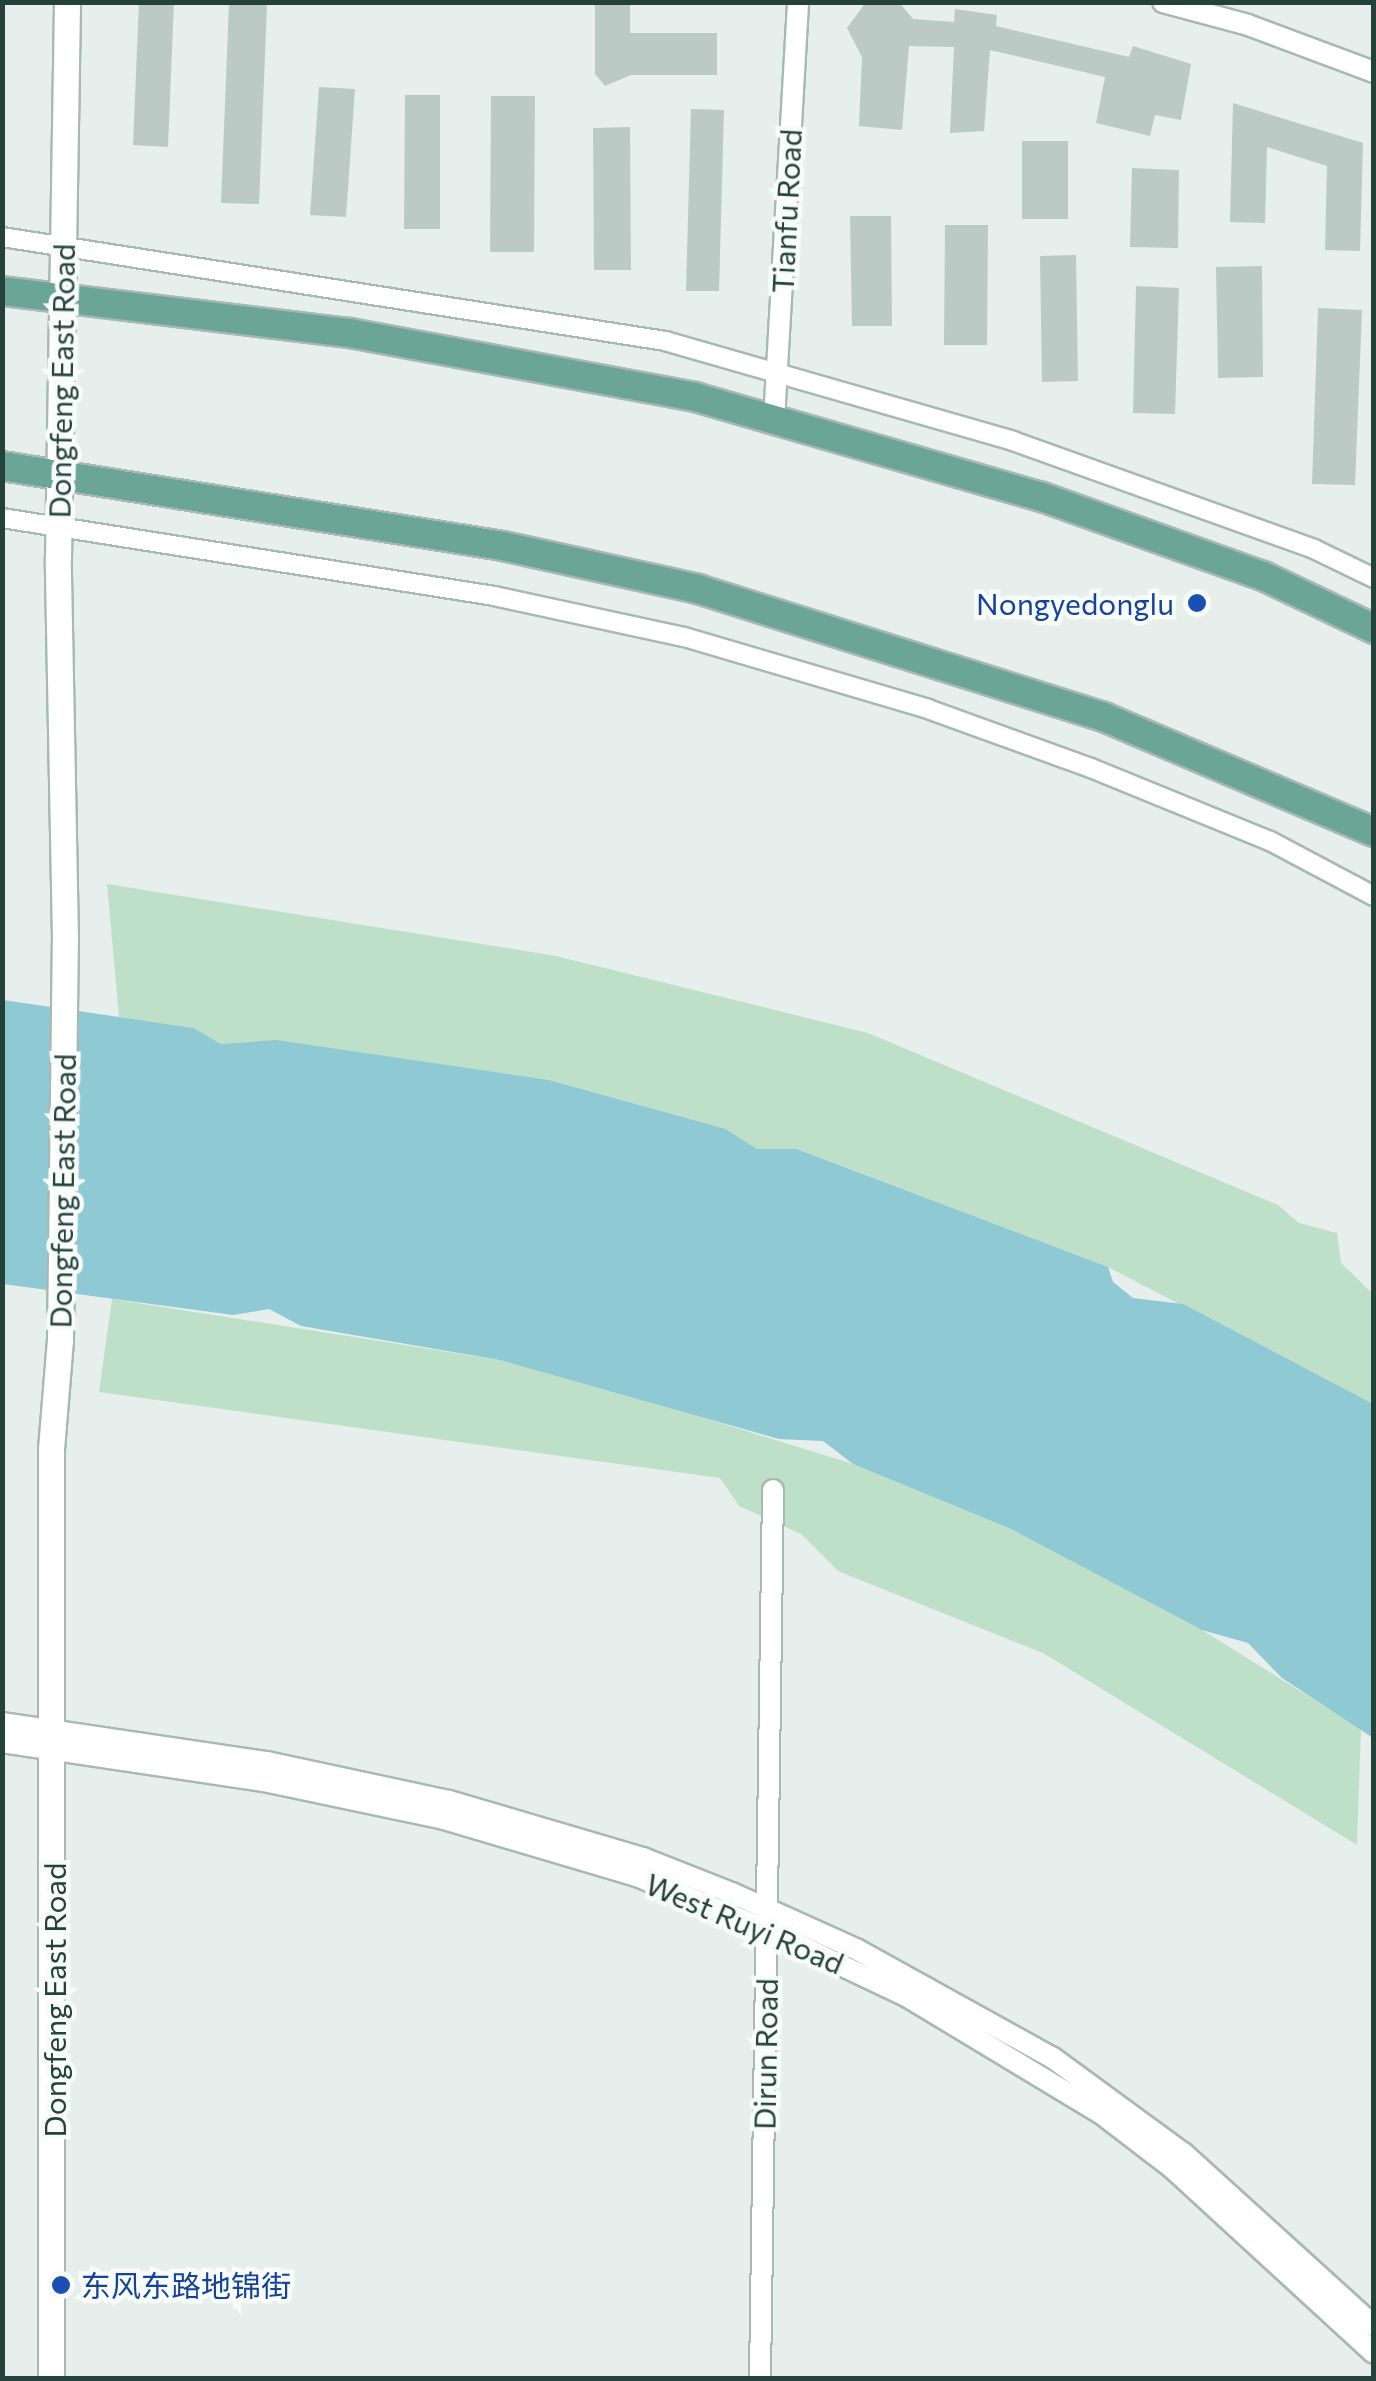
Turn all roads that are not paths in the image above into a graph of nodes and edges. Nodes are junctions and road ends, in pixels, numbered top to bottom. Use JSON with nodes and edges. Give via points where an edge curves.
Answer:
{"nodes":[{"id":1,"x":67,"y":2,"type":"edge"},
{"id":2,"x":798,"y":2,"type":"edge"},
{"id":3,"x":1164,"y":2,"type":"edge"},
{"id":4,"x":1374,"y":72,"type":"edge"},
{"id":5,"x":2,"y":237,"type":"edge"},
{"id":6,"x":63,"y":246,"type":"junction"},
{"id":7,"x":2,"y":291,"type":"edge"},
{"id":8,"x":62,"y":298,"type":"junction"},
{"id":9,"x":778,"y":372,"type":"junction"},
{"id":10,"x":774,"y":420,"type":"junction"},
{"id":11,"x":2,"y":466,"type":"edge"},
{"id":12,"x":60,"y":475,"type":"junction"},
{"id":13,"x":2,"y":518,"type":"edge"},
{"id":14,"x":58,"y":526,"type":"junction"},
{"id":15,"x":1374,"y":578,"type":"edge"},
{"id":16,"x":1374,"y":628,"type":"edge"},
{"id":17,"x":1374,"y":832,"type":"edge"},
{"id":18,"x":1374,"y":896,"type":"edge"},
{"id":19,"x":773,"y":1490,"type":"dead end"},
{"id":20,"x":2,"y":1723,"type":"edge"},
{"id":21,"x":53,"y":1741,"type":"junction"},
{"id":22,"x":2,"y":1742,"type":"edge"},
{"id":23,"x":767,"y":1919,"type":"junction"},
{"id":24,"x":1374,"y":2326,"type":"edge"},
{"id":25,"x":1374,"y":2353,"type":"edge"},
{"id":26,"x":51,"y":2378,"type":"edge"},
{"id":27,"x":760,"y":2378,"type":"edge"}],
"edges":[{"from":1,"to":6,"type":"main road","name":"Dongfeng East Road"},
{"from":2,"to":9,"type":"street","name":"Tianfu Road"},
{"from":3,"to":4,"type":"street","via":[[1248,24]]},
{"from":5,"to":6,"type":"street"},
{"from":6,"to":8,"type":"main road","name":"Dongfeng East Road"},
{"from":6,"to":9,"type":"street","via":[[542,318]]},
{"from":7,"to":8,"type":"main road"},
{"from":8,"to":10,"type":"main road","via":[[350,333],[695,397]]},
{"from":8,"to":12,"type":"main road","name":"Dongfeng East Road"},
{"from":9,"to":10,"type":"street","name":"Tianfu Road"},
{"from":9,"to":15,"type":"street","via":[[1014,441],[1314,549]]},
{"from":10,"to":16,"type":"main road","via":[[1042,497],[1263,576]]},
{"from":11,"to":12,"type":"main road"},
{"from":12,"to":14,"type":"main road","name":"Dongfeng East Road"},
{"from":12,"to":17,"type":"main road","via":[[503,546],[698,589],[1104,716]]},
{"from":13,"to":14,"type":"street"},
{"from":14,"to":18,"type":"street","via":[[474,592],[684,637],[928,709],[1092,768],[1270,841]]},
{"from":14,"to":21,"type":"main road","name":"Dongfeng East Road","via":[[64,939]]},
{"from":19,"to":23,"type":"street","name":"Dirun Road"},
{"from":20,"to":21,"type":"street","name":"West Ruyi Road"},
{"from":21,"to":22,"type":"street","name":"West Ruyi Road"},
{"from":21,"to":23,"type":"street","name":"West Ruyi Road","via":[[444,1820]]},
{"from":21,"to":26,"type":"main road","name":"Dongfeng East Road"},
{"from":23,"to":24,"type":"street","name":"West Ruyi Road","via":[[917,1980],[1110,2097],[1183,2152]]},
{"from":23,"to":25,"type":"street","name":"West Ruyi Road","via":[[1099,2112],[1170,2167]]},
{"from":23,"to":27,"type":"street","name":"Dirun Road"}]}
